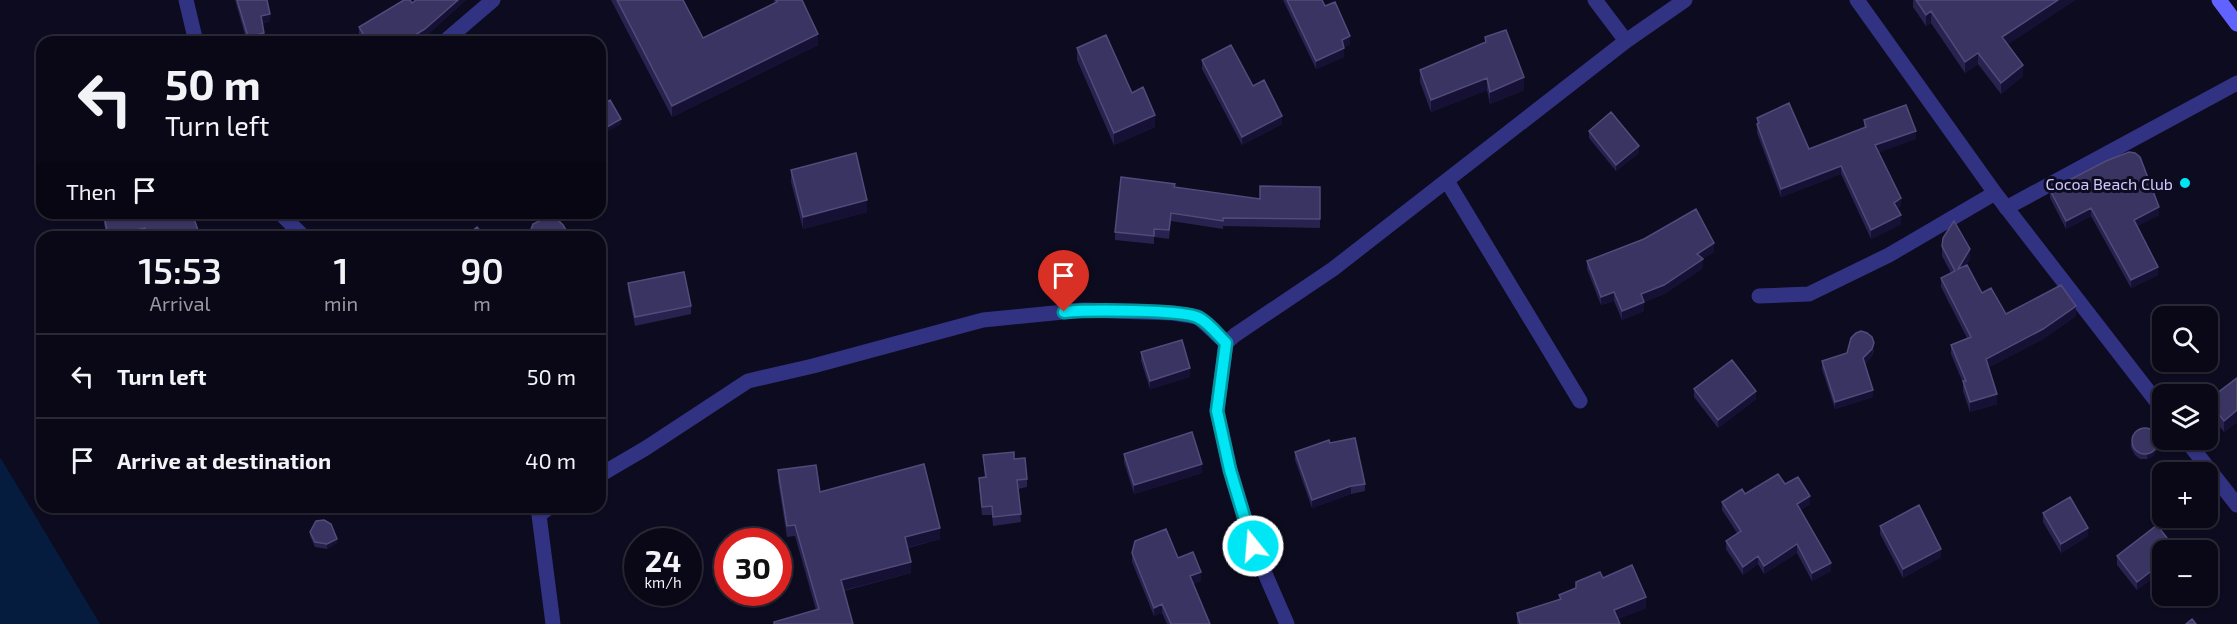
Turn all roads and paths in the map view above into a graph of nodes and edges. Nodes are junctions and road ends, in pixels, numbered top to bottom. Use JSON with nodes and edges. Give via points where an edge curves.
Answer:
{"nodes":[{"id":1,"x":186,"y":0,"type":"edge"},
{"id":2,"x":493,"y":0,"type":"edge"},
{"id":3,"x":1594,"y":0,"type":"edge"},
{"id":4,"x":1684,"y":0,"type":"edge"},
{"id":5,"x":1857,"y":0,"type":"edge"},
{"id":6,"x":2219,"y":0,"type":"edge"},
{"id":7,"x":2237,"y":24,"type":"edge"},
{"id":8,"x":195,"y":36,"type":"edge"},
{"id":9,"x":451,"y":36,"type":"edge"},
{"id":10,"x":1626,"y":41,"type":"junction"},
{"id":11,"x":2237,"y":83,"type":"edge"},
{"id":12,"x":1447,"y":182,"type":"junction"},
{"id":13,"x":1995,"y":193,"type":"junction"},
{"id":14,"x":2006,"y":208,"type":"junction"},
{"id":15,"x":286,"y":219,"type":"edge"},
{"id":16,"x":298,"y":231,"type":"edge"},
{"id":17,"x":1759,"y":296,"type":"dead end"},
{"id":18,"x":1226,"y":343,"type":"junction"},
{"id":19,"x":2152,"y":396,"type":"edge"},
{"id":20,"x":1580,"y":401,"type":"dead end"},
{"id":21,"x":2194,"y":450,"type":"edge"},
{"id":22,"x":606,"y":471,"type":"edge"},
{"id":23,"x":2237,"y":505,"type":"edge"},
{"id":24,"x":541,"y":513,"type":"edge"},
{"id":25,"x":553,"y":624,"type":"edge"},
{"id":26,"x":1287,"y":624,"type":"edge"}],
"edges":[{"from":1,"to":8,"type":"street"},
{"from":2,"to":9,"type":"street"},
{"from":3,"to":10,"type":"street"},
{"from":4,"to":10,"type":"street"},
{"from":5,"to":13,"type":"street"},
{"from":6,"to":7,"type":"street"},
{"from":10,"to":12,"type":"street"},
{"from":11,"to":14,"type":"street"},
{"from":12,"to":18,"type":"street","via":[[1333,269]]},
{"from":12,"to":20,"type":"street"},
{"from":13,"to":14,"type":"street"},
{"from":13,"to":17,"type":"street","via":[[1889,255],[1809,294]]},
{"from":14,"to":19,"type":"street"},
{"from":15,"to":16,"type":"street"},
{"from":18,"to":22,"type":"street","via":[[1198,317],[1173,313],[1084,310],[983,320],[747,381]]},
{"from":18,"to":26,"type":"street","via":[[1217,411],[1253,546]]},
{"from":21,"to":23,"type":"street"},
{"from":24,"to":25,"type":"street"}]}
